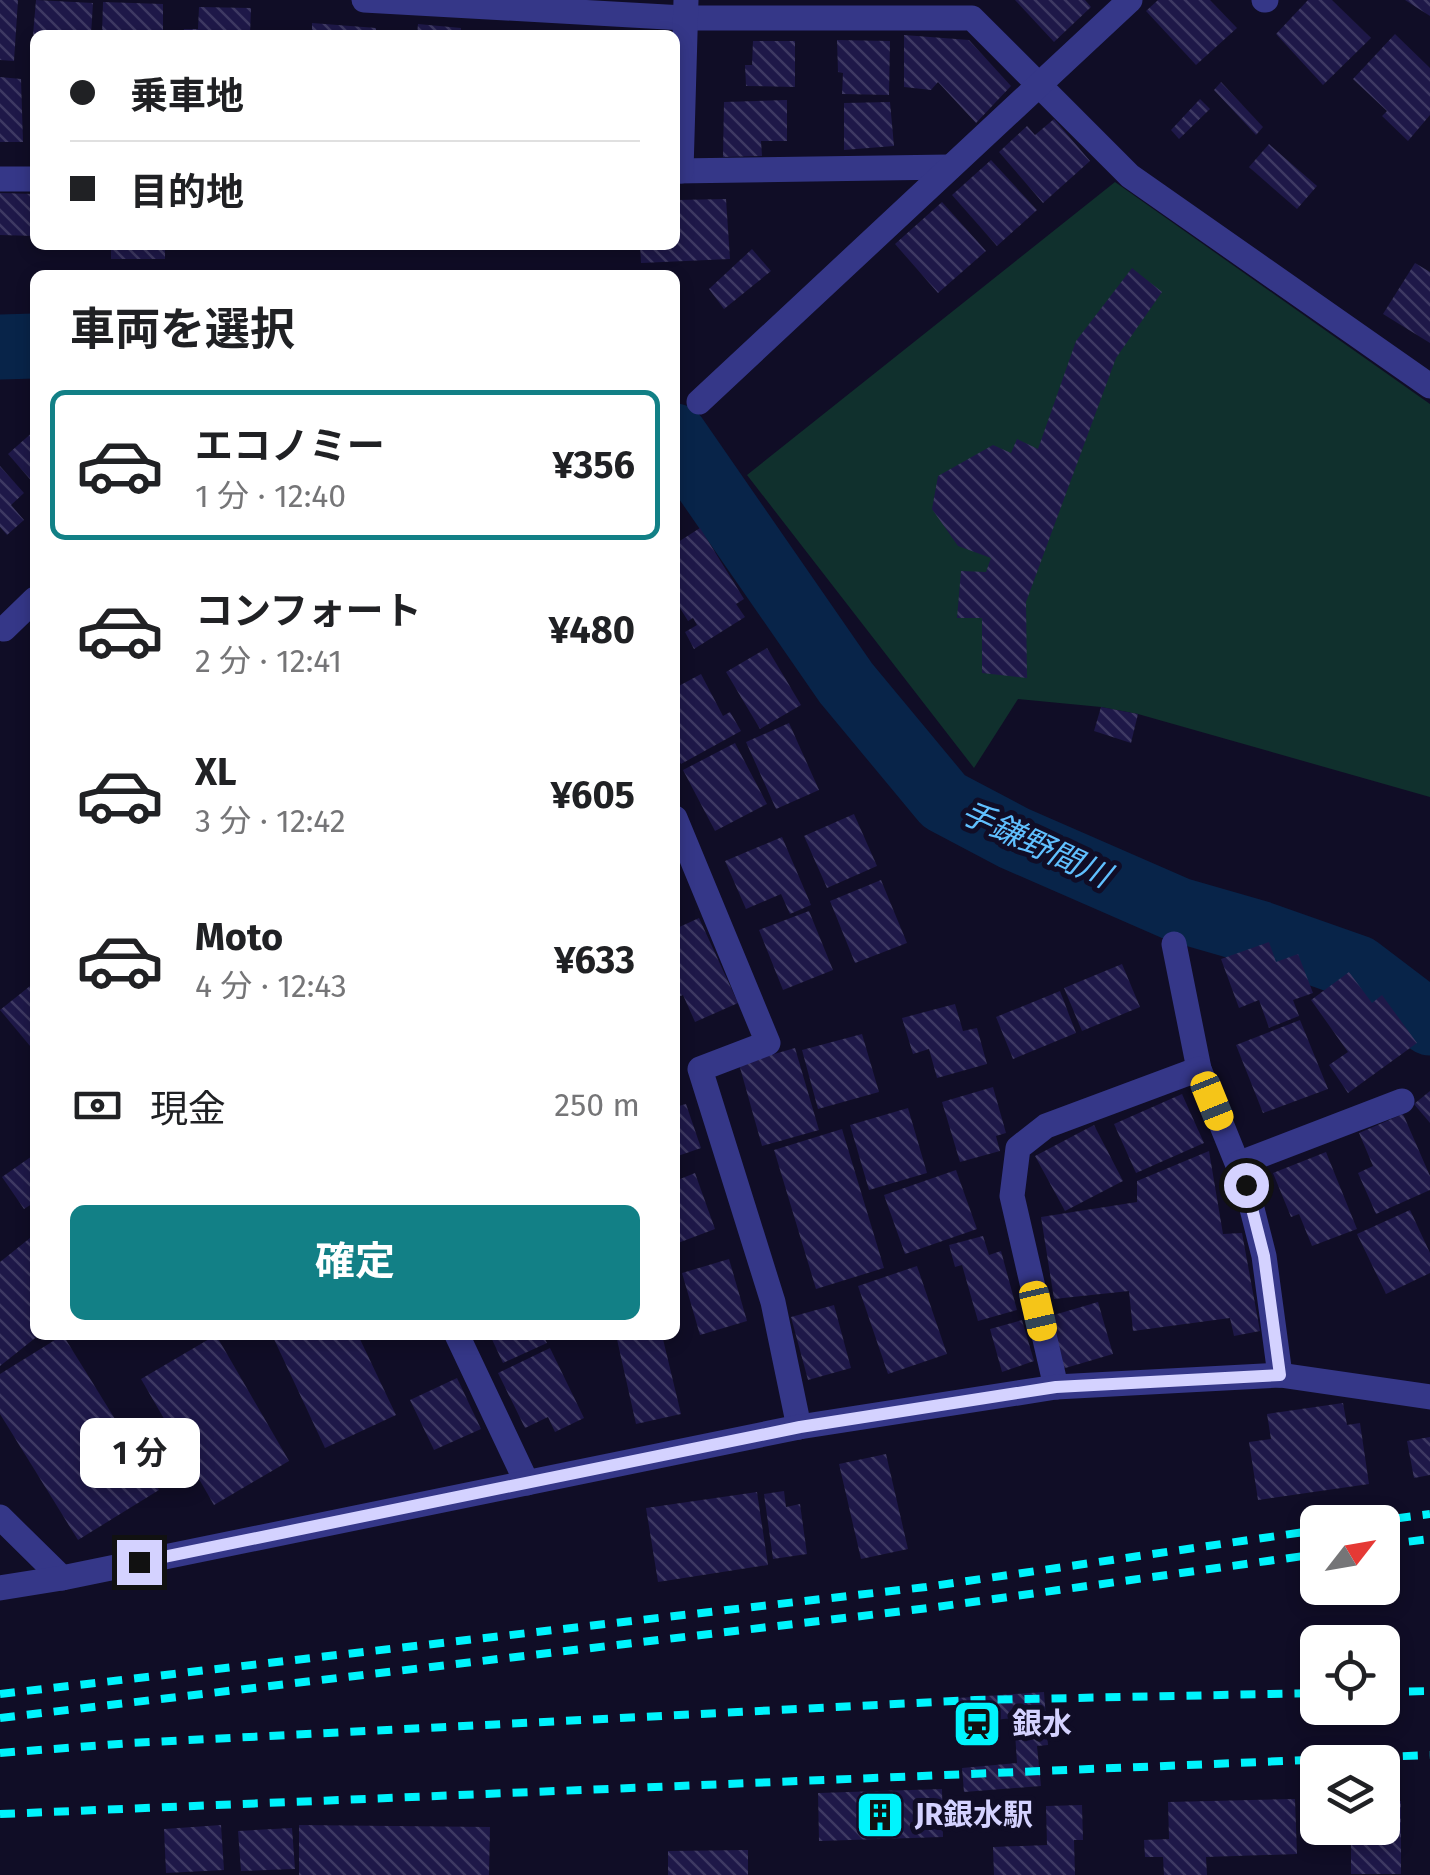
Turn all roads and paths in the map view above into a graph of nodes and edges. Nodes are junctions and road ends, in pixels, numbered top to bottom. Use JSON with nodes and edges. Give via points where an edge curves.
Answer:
{"nodes":[{"id":1,"x":364,"y":0,"type":"edge"},
{"id":2,"x":1130,"y":0,"type":"edge"},
{"id":3,"x":438,"y":2,"type":"edge"},
{"id":4,"x":685,"y":9,"type":"edge"},
{"id":5,"x":1038,"y":85,"type":"junction"},
{"id":6,"x":680,"y":124,"type":"edge"},
{"id":7,"x":950,"y":167,"type":"junction"},
{"id":8,"x":680,"y":170,"type":"edge"},
{"id":9,"x":30,"y":178,"type":"edge"},
{"id":10,"x":0,"y":179,"type":"edge"},
{"id":11,"x":1430,"y":386,"type":"edge"},
{"id":12,"x":699,"y":402,"type":"dead end"},
{"id":13,"x":30,"y":605,"type":"edge"},
{"id":14,"x":4,"y":629,"type":"dead end"},
{"id":15,"x":680,"y":830,"type":"edge"},
{"id":16,"x":1174,"y":944,"type":"dead end"},
{"id":17,"x":1199,"y":1069,"type":"junction"},
{"id":18,"x":688,"y":1072,"type":"edge"},
{"id":19,"x":1402,"y":1101,"type":"dead end"},
{"id":20,"x":1238,"y":1164,"type":"junction"},
{"id":21,"x":459,"y":1340,"type":"edge"},
{"id":22,"x":1280,"y":1375,"type":"junction"},
{"id":23,"x":1056,"y":1387,"type":"junction"},
{"id":24,"x":1430,"y":1396,"type":"edge"},
{"id":25,"x":800,"y":1427,"type":"junction"},
{"id":26,"x":527,"y":1482,"type":"junction"},
{"id":27,"x":0,"y":1517,"type":"edge"},
{"id":28,"x":62,"y":1578,"type":"junction"},
{"id":29,"x":0,"y":1588,"type":"edge"}],
"edges":[{"from":1,"to":3,"type":"street"},
{"from":2,"to":5,"type":"street"},
{"from":3,"to":4,"type":"street"},
{"from":4,"to":5,"type":"street","via":[[972,18]]},
{"from":4,"to":6,"type":"street"},
{"from":5,"to":7,"type":"street"},
{"from":5,"to":11,"type":"street","via":[[1130,176]]},
{"from":7,"to":8,"type":"street"},
{"from":7,"to":12,"type":"street"},
{"from":9,"to":10,"type":"street"},
{"from":13,"to":14,"type":"street"},
{"from":15,"to":18,"type":"street","via":[[768,1043]]},
{"from":16,"to":17,"type":"street"},
{"from":17,"to":20,"type":"street"},
{"from":17,"to":23,"type":"street","via":[[1046,1126],[1018,1148],[1012,1196]]},
{"from":18,"to":25,"type":"street","via":[[773,1302]]},
{"from":19,"to":20,"type":"street"},
{"from":20,"to":22,"type":"street","via":[[1264,1256]]},
{"from":21,"to":26,"type":"street"},
{"from":22,"to":23,"type":"street"},
{"from":22,"to":24,"type":"street"},
{"from":23,"to":25,"type":"street"},
{"from":25,"to":26,"type":"street"},
{"from":26,"to":28,"type":"street"},
{"from":27,"to":28,"type":"street"},
{"from":28,"to":29,"type":"street"}]}
